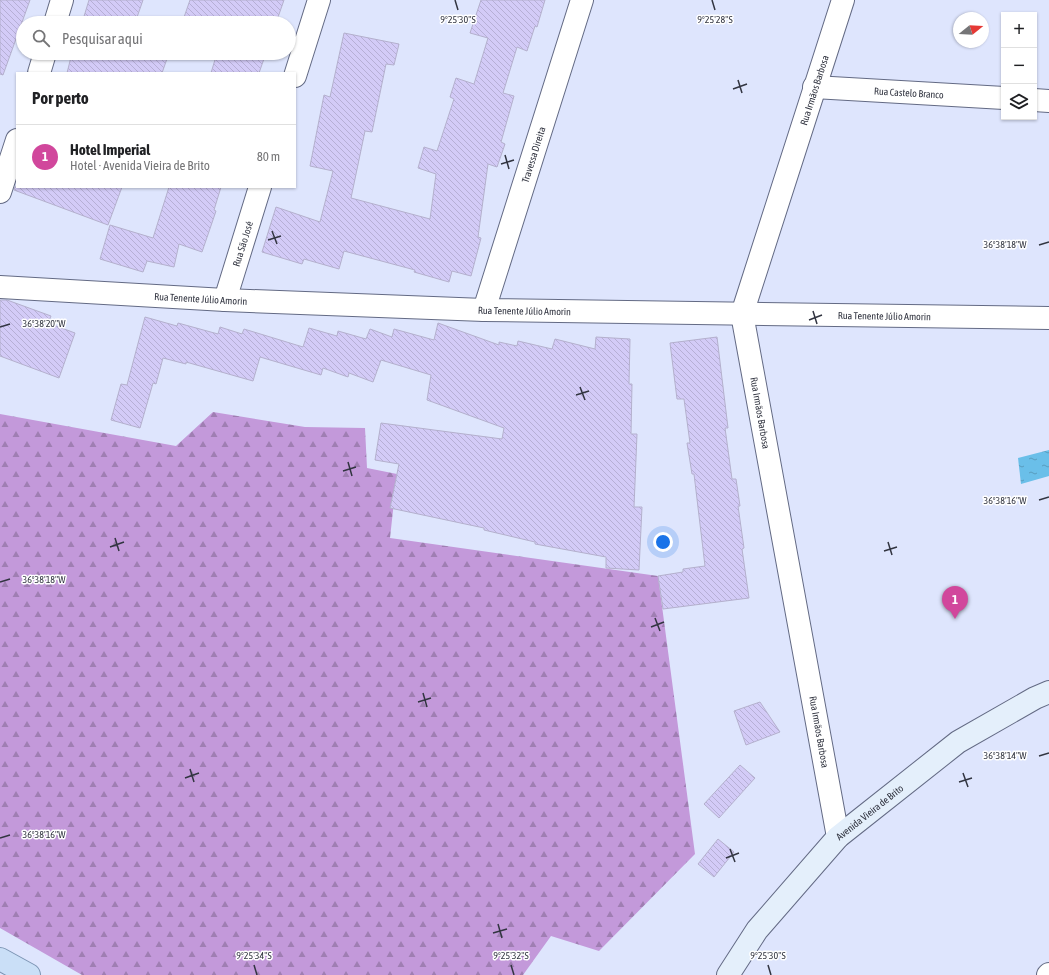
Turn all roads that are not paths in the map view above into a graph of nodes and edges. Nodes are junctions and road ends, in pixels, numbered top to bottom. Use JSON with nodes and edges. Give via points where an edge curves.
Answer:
{"nodes":[{"id":1,"x":62,"y":0,"type":"edge"},
{"id":2,"x":319,"y":0,"type":"edge"},
{"id":3,"x":582,"y":0,"type":"edge"},
{"id":4,"x":843,"y":0,"type":"edge"},
{"id":5,"x":57,"y":16,"type":"edge"},
{"id":6,"x":43,"y":60,"type":"edge"},
{"id":7,"x":39,"y":72,"type":"edge"},
{"id":8,"x":296,"y":73,"type":"edge"},
{"id":9,"x":814,"y":87,"type":"junction"},
{"id":10,"x":1001,"y":98,"type":"edge"},
{"id":11,"x":1037,"y":100,"type":"edge"},
{"id":12,"x":1049,"y":101,"type":"edge"},
{"id":13,"x":16,"y":143,"type":"edge"},
{"id":14,"x":260,"y":188,"type":"edge"},
{"id":15,"x":0,"y":192,"type":"edge"},
{"id":16,"x":0,"y":288,"type":"edge"},
{"id":17,"x":225,"y":300,"type":"junction"},
{"id":18,"x":484,"y":310,"type":"junction"},
{"id":19,"x":742,"y":314,"type":"junction"},
{"id":20,"x":1049,"y":318,"type":"edge"},
{"id":21,"x":1049,"y":692,"type":"edge"},
{"id":22,"x":838,"y":837,"type":"junction"},
{"id":23,"x":0,"y":959,"type":"edge"},
{"id":24,"x":29,"y":975,"type":"edge"},
{"id":25,"x":728,"y":975,"type":"edge"}],
"edges":[{"from":1,"to":5,"type":"street"},
{"from":2,"to":8,"type":"street"},
{"from":3,"to":18,"type":"street","name":"Travessa Direita"},
{"from":4,"to":9,"type":"street","name":"Rua Irmãos Barbosa"},
{"from":6,"to":7,"type":"street"},
{"from":9,"to":10,"type":"street","name":"Rua Castelo Branco"},
{"from":9,"to":19,"type":"street","name":"Rua Irmãos Barbosa"},
{"from":11,"to":12,"type":"street"},
{"from":13,"to":15,"type":"street"},
{"from":14,"to":17,"type":"street","name":"Rua São José"},
{"from":16,"to":17,"type":"street","name":"Rua Tenente Júlio Amorin"},
{"from":17,"to":18,"type":"street","name":"Rua Tenente Júlio Amorin"},
{"from":18,"to":19,"type":"street","name":"Rua Tenente Júlio Amorin"},
{"from":19,"to":20,"type":"street","name":"Rua Tenente Júlio Amorin"},
{"from":19,"to":22,"type":"street","name":"Rua Irmãos Barbosa"},
{"from":21,"to":22,"type":"main road","name":"Avenida Vieira de Brito","via":[[958,742]]},
{"from":22,"to":25,"type":"main road","name":"Avenida Vieira de Brito","via":[[757,930]]},
{"from":23,"to":24,"type":"main road"}]}
